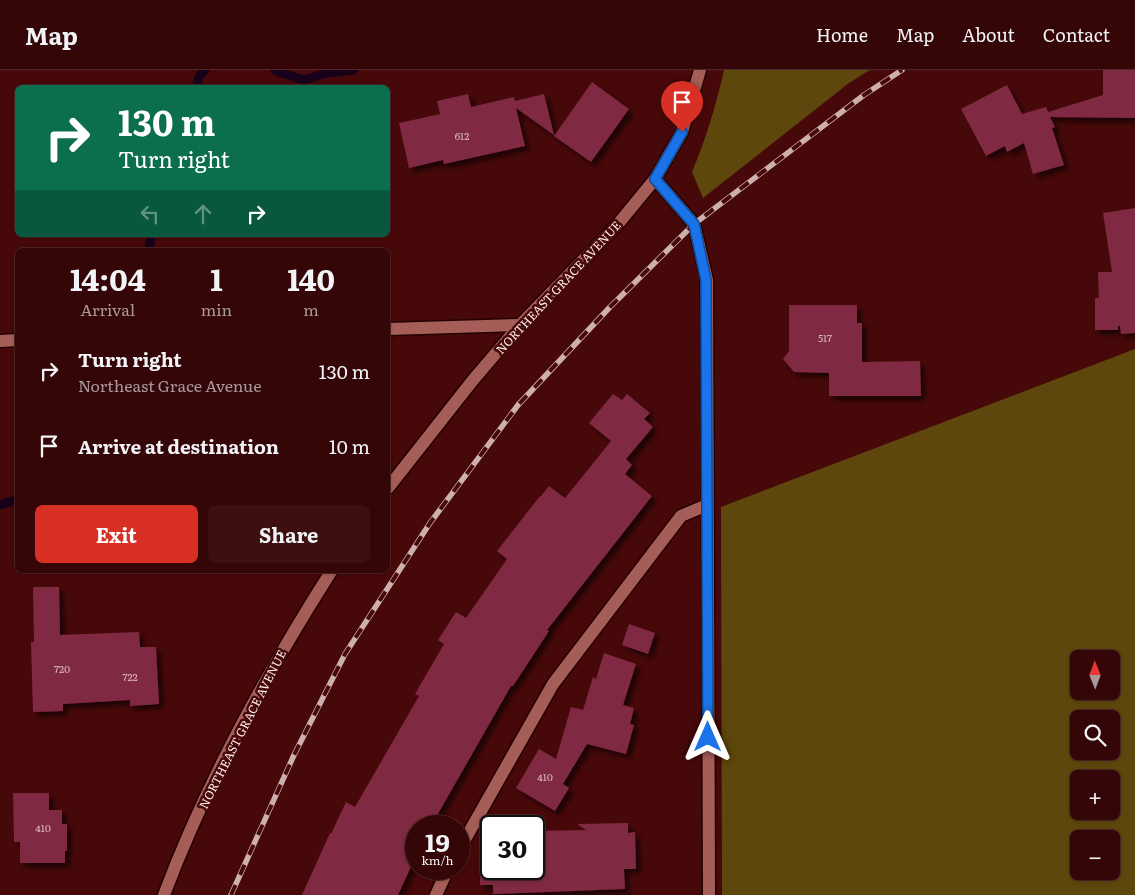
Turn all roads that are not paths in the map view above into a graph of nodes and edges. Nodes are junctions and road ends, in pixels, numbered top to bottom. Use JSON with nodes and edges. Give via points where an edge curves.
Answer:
{"nodes":[{"id":1,"x":700,"y":70,"type":"edge"},
{"id":2,"x":655,"y":179,"type":"junction"},
{"id":3,"x":520,"y":325,"type":"junction"},
{"id":4,"x":390,"y":329,"type":"edge"},
{"id":5,"x":15,"y":340,"type":"edge"},
{"id":6,"x":0,"y":341,"type":"edge"},
{"id":7,"x":390,"y":485,"type":"edge"},
{"id":8,"x":707,"y":505,"type":"junction"},
{"id":9,"x":330,"y":573,"type":"edge"},
{"id":10,"x":470,"y":831,"type":"edge"},
{"id":11,"x":443,"y":880,"type":"edge"},
{"id":12,"x":164,"y":895,"type":"edge"},
{"id":13,"x":436,"y":895,"type":"edge"},
{"id":14,"x":709,"y":895,"type":"edge"}],
"edges":[{"from":1,"to":2,"type":"street","name":"NORTHEAST GRACE AVENUE","via":[[682,132]]},
{"from":2,"to":3,"type":"street","name":"NORTHEAST GRACE AVENUE","via":[[618,224]]},
{"from":2,"to":8,"type":"street","via":[[694,224],[706,280]]},
{"from":3,"to":4,"type":"street"},
{"from":3,"to":7,"type":"street","name":"NORTHEAST GRACE AVENUE"},
{"from":5,"to":6,"type":"street"},
{"from":8,"to":10,"type":"street","via":[[681,516],[553,684]]},
{"from":8,"to":14,"type":"street"},
{"from":9,"to":12,"type":"street","name":"NORTHEAST GRACE AVENUE","via":[[290,636],[224,760],[176,861]]},
{"from":11,"to":13,"type":"street"}]}
